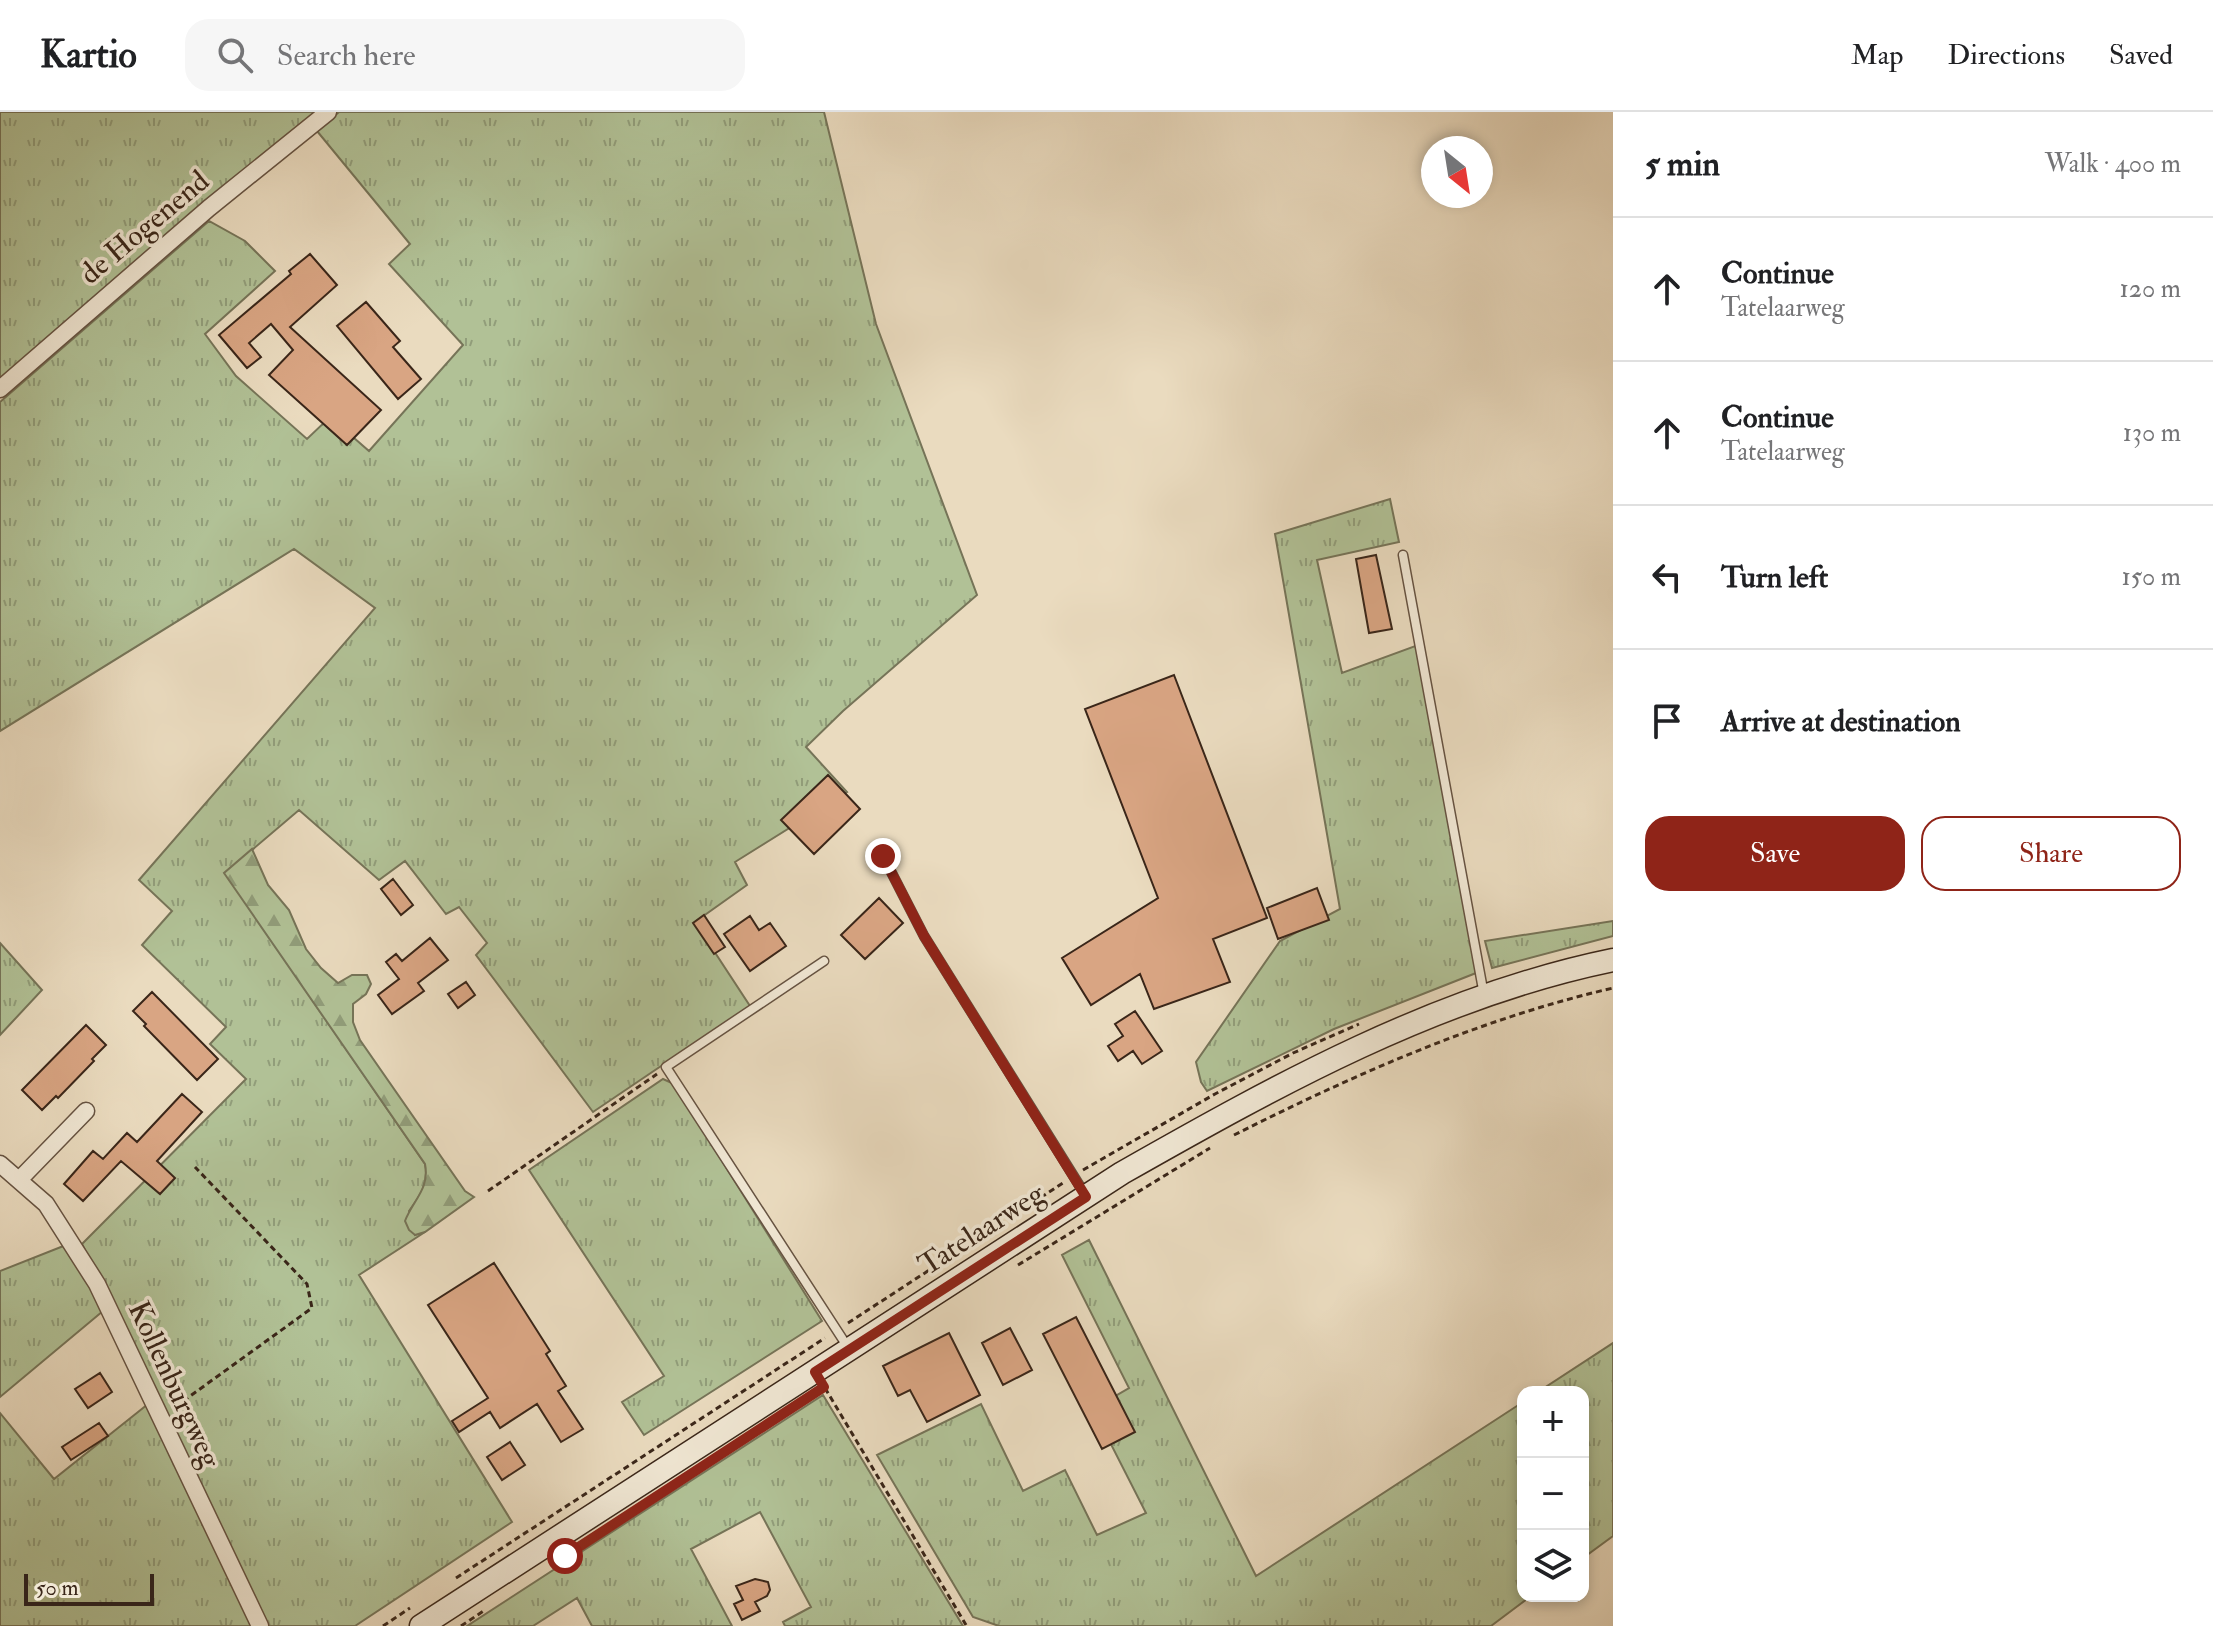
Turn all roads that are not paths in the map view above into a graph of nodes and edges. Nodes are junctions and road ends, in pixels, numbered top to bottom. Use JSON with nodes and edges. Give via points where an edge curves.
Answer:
{"nodes":[{"id":1,"x":328,"y":112,"type":"edge"},
{"id":2,"x":0,"y":389,"type":"edge"},
{"id":3,"x":1403,"y":555,"type":"dead end"},
{"id":4,"x":883,"y":856,"type":"dead end"},
{"id":5,"x":1613,"y":960,"type":"edge"},
{"id":6,"x":824,"y":961,"type":"dead end"},
{"id":7,"x":1484,"y":995,"type":"junction"},
{"id":8,"x":86,"y":1111,"type":"dead end"},
{"id":9,"x":0,"y":1164,"type":"edge"},
{"id":10,"x":19,"y":1180,"type":"junction"},
{"id":11,"x":1086,"y":1197,"type":"junction"},
{"id":12,"x":850,"y":1349,"type":"junction"},
{"id":13,"x":260,"y":1626,"type":"edge"},
{"id":14,"x":421,"y":1626,"type":"edge"}],
"edges":[{"from":1,"to":2,"type":"street","name":"de Hogenend"},
{"from":3,"to":7,"type":"lane"},
{"from":4,"to":11,"type":"lane","via":[[924,936]]},
{"from":5,"to":7,"type":"main road","name":"Tatelaarweg"},
{"from":6,"to":12,"type":"lane","via":[[666,1067]]},
{"from":7,"to":11,"type":"main road","name":"Tatelaarweg","via":[[1308,1072]]},
{"from":8,"to":10,"type":"street"},
{"from":9,"to":10,"type":"street","name":"Kollenburgweg"},
{"from":10,"to":13,"type":"street","name":"Kollenburgweg","via":[[46,1204],[97,1284]]},
{"from":11,"to":12,"type":"main road","name":"Tatelaarweg"},
{"from":12,"to":14,"type":"main road","name":"Tatelaarweg"}]}
